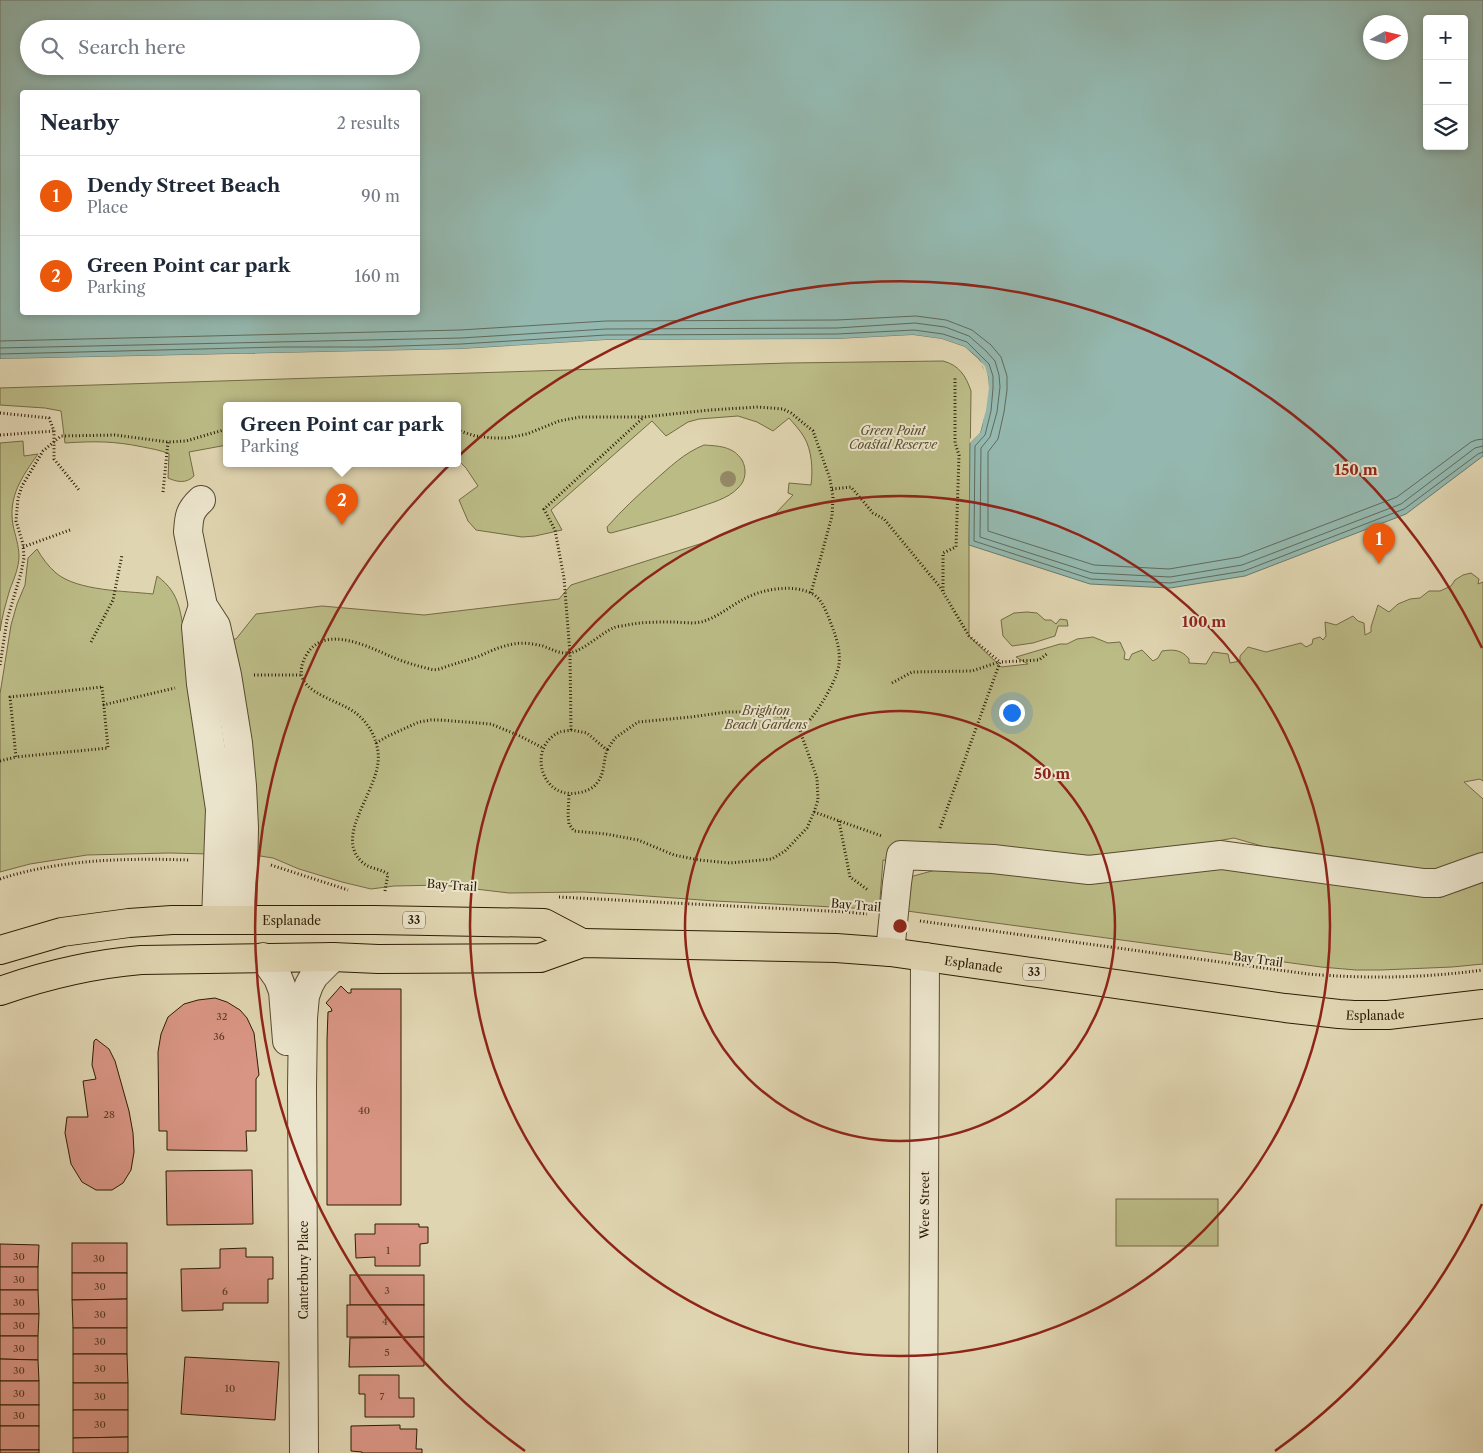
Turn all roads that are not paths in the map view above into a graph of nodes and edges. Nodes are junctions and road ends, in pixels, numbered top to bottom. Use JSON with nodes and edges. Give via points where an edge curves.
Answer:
{"nodes":[{"id":1,"x":201,"y":500,"type":"dead end"},
{"id":2,"x":203,"y":606,"type":"junction"},
{"id":3,"x":1483,"y":867,"type":"edge"},
{"id":4,"x":229,"y":920,"type":"junction"},
{"id":5,"x":99,"y":927,"type":"junction"},
{"id":6,"x":582,"y":943,"type":"junction"},
{"id":7,"x":0,"y":950,"type":"edge"},
{"id":8,"x":890,"y":952,"type":"junction"},
{"id":9,"x":333,"y":957,"type":"junction"},
{"id":10,"x":925,"y":957,"type":"junction"},
{"id":11,"x":240,"y":958,"type":"junction"},
{"id":12,"x":120,"y":962,"type":"junction"},
{"id":13,"x":0,"y":990,"type":"edge"},
{"id":14,"x":1483,"y":1004,"type":"edge"},
{"id":15,"x":302,"y":1088,"type":"junction"},
{"id":16,"x":304,"y":1453,"type":"edge"},
{"id":17,"x":923,"y":1453,"type":"edge"}],
"edges":[{"from":1,"to":2,"type":"street","via":[[191,510],[188,532]]},
{"from":2,"to":4,"type":"street","via":[[196,627],[220,809]]},
{"from":2,"to":4,"type":"street","via":[[216,626],[227,675],[242,786],[244,828]]},
{"from":3,"to":8,"type":"street","via":[[1438,882],[1424,883],[1221,855],[1088,870],[993,859],[901,855]]},
{"from":4,"to":5,"type":"main road","name":"Esplanade","number":"33","via":[[148,921]]},
{"from":4,"to":6,"type":"main road","name":"Esplanade","number":"33","via":[[544,923]]},
{"from":4,"to":11,"type":"main road"},
{"from":5,"to":7,"type":"main road","name":"Esplanade","number":"33","via":[[62,932]]},
{"from":5,"to":12,"type":"main road"},
{"from":6,"to":8,"type":"main road","name":"Esplanade","number":"33"},
{"from":6,"to":9,"type":"main road","name":"Esplanade","number":"33","via":[[540,958]]},
{"from":8,"to":10,"type":"main road","name":"Esplanade","number":"33"},
{"from":9,"to":11,"type":"main road","name":"Esplanade","number":"33"},
{"from":9,"to":15,"type":"street","name":"Canterbury Place","via":[[314,976],[305,996]]},
{"from":10,"to":14,"type":"main road","name":"Esplanade","number":"33","via":[[1347,1015],[1388,1015]]},
{"from":10,"to":17,"type":"street","name":"Were Street"},
{"from":11,"to":12,"type":"main road","name":"Esplanade","number":"33"},
{"from":11,"to":15,"type":"street","name":"Canterbury Place","via":[[281,985],[288,1052]]},
{"from":12,"to":13,"type":"main road","name":"Esplanade","number":"33","via":[[61,972]]},
{"from":15,"to":16,"type":"street","name":"Canterbury Place"}]}
